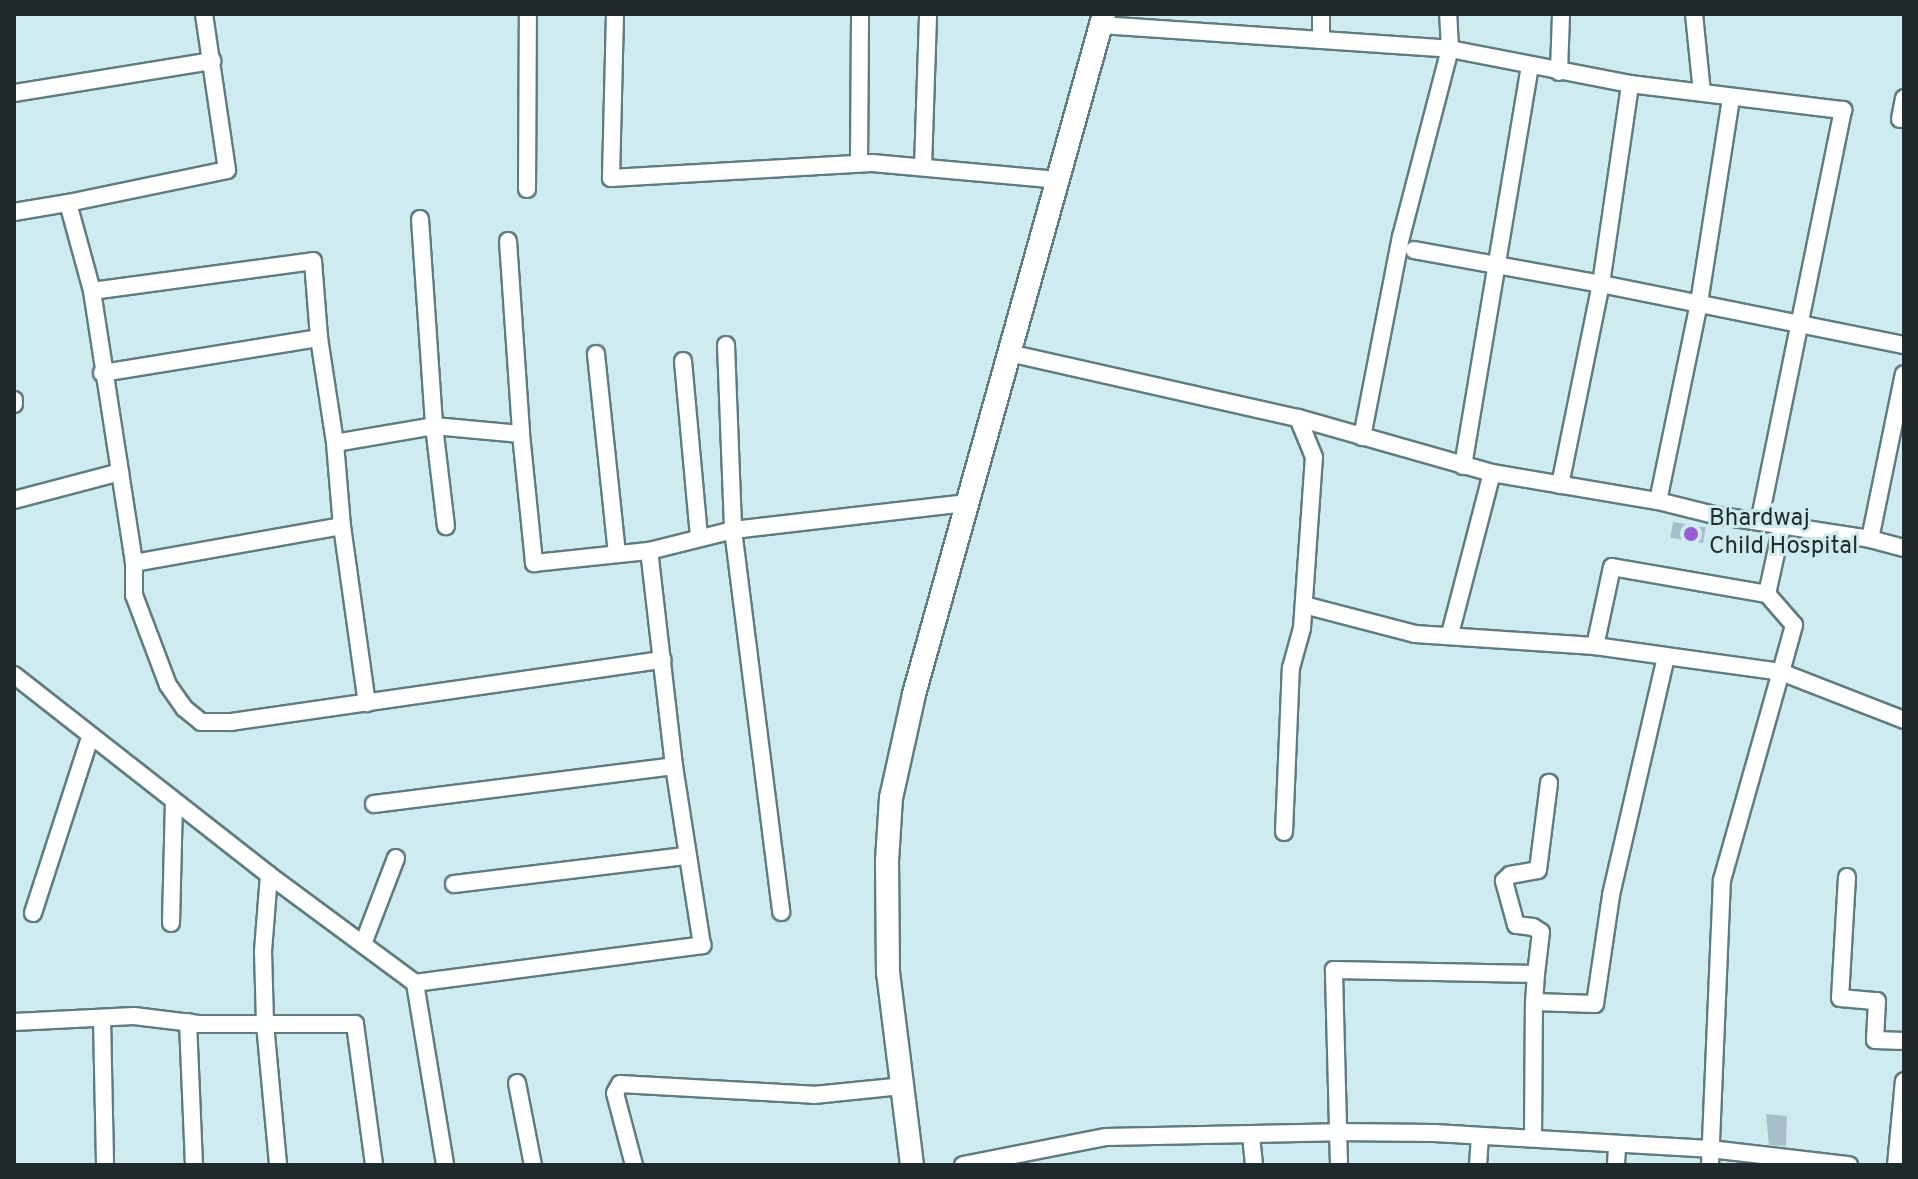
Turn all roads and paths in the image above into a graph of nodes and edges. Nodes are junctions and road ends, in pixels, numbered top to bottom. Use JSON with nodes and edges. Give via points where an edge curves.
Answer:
{"nodes":[{"id":1,"x":204,"y":14,"type":"edge"},
{"id":2,"x":528,"y":14,"type":"edge"},
{"id":3,"x":615,"y":14,"type":"edge"},
{"id":4,"x":860,"y":14,"type":"edge"},
{"id":5,"x":928,"y":14,"type":"edge"},
{"id":6,"x":1321,"y":14,"type":"edge"},
{"id":7,"x":1448,"y":14,"type":"edge"},
{"id":8,"x":1561,"y":14,"type":"edge"},
{"id":9,"x":1694,"y":14,"type":"edge"},
{"id":10,"x":1103,"y":19,"type":"edge"},
{"id":11,"x":1321,"y":40,"type":"junction"},
{"id":12,"x":1450,"y":49,"type":"junction"},
{"id":13,"x":212,"y":61,"type":"junction"},
{"id":14,"x":1530,"y":67,"type":"junction"},
{"id":15,"x":1559,"y":72,"type":"junction"},
{"id":16,"x":1630,"y":84,"type":"junction"},
{"id":17,"x":14,"y":93,"type":"edge"},
{"id":18,"x":1702,"y":93,"type":"junction"},
{"id":19,"x":1731,"y":98,"type":"junction"},
{"id":20,"x":1904,"y":98,"type":"edge"},
{"id":21,"x":1900,"y":119,"type":"dead end"},
{"id":22,"x":859,"y":163,"type":"junction"},
{"id":23,"x":923,"y":167,"type":"junction"},
{"id":24,"x":1060,"y":180,"type":"junction"},
{"id":25,"x":527,"y":189,"type":"dead end"},
{"id":26,"x":68,"y":203,"type":"junction"},
{"id":27,"x":14,"y":212,"type":"edge"},
{"id":28,"x":420,"y":219,"type":"dead end"},
{"id":29,"x":508,"y":241,"type":"dead end"},
{"id":30,"x":1414,"y":250,"type":"dead end"},
{"id":31,"x":1499,"y":267,"type":"junction"},
{"id":32,"x":1601,"y":284,"type":"junction"},
{"id":33,"x":92,"y":291,"type":"junction"},
{"id":34,"x":1699,"y":303,"type":"junction"},
{"id":35,"x":1799,"y":324,"type":"junction"},
{"id":36,"x":319,"y":338,"type":"junction"},
{"id":37,"x":726,"y":345,"type":"dead end"},
{"id":38,"x":1904,"y":345,"type":"edge"},
{"id":39,"x":1009,"y":353,"type":"junction"},
{"id":40,"x":596,"y":354,"type":"dead end"},
{"id":41,"x":683,"y":361,"type":"dead end"},
{"id":42,"x":102,"y":373,"type":"junction"},
{"id":43,"x":1904,"y":374,"type":"edge"},
{"id":44,"x":1298,"y":418,"type":"junction"},
{"id":45,"x":434,"y":426,"type":"junction"},
{"id":46,"x":521,"y":434,"type":"junction"},
{"id":47,"x":1362,"y":437,"type":"junction"},
{"id":48,"x":335,"y":443,"type":"junction"},
{"id":49,"x":1463,"y":466,"type":"junction"},
{"id":50,"x":120,"y":472,"type":"junction"},
{"id":51,"x":1492,"y":473,"type":"junction"},
{"id":52,"x":1560,"y":485,"type":"junction"},
{"id":53,"x":14,"y":500,"type":"edge"},
{"id":54,"x":1658,"y":501,"type":"junction"},
{"id":55,"x":967,"y":503,"type":"junction"},
{"id":56,"x":1759,"y":522,"type":"junction"},
{"id":57,"x":342,"y":526,"type":"junction"},
{"id":58,"x":446,"y":526,"type":"dead end"},
{"id":59,"x":1782,"y":526,"type":"junction"},
{"id":60,"x":733,"y":530,"type":"junction"},
{"id":61,"x":699,"y":537,"type":"junction"},
{"id":62,"x":1870,"y":539,"type":"junction"},
{"id":63,"x":1904,"y":548,"type":"edge"},
{"id":64,"x":649,"y":551,"type":"junction"},
{"id":65,"x":617,"y":553,"type":"junction"},
{"id":66,"x":134,"y":563,"type":"junction"},
{"id":67,"x":1767,"y":594,"type":"junction"},
{"id":68,"x":1304,"y":605,"type":"junction"},
{"id":69,"x":1450,"y":634,"type":"junction"},
{"id":70,"x":1595,"y":646,"type":"junction"},
{"id":71,"x":1666,"y":656,"type":"junction"},
{"id":72,"x":663,"y":660,"type":"junction"},
{"id":73,"x":1781,"y":672,"type":"junction"},
{"id":74,"x":14,"y":675,"type":"edge"},
{"id":75,"x":367,"y":703,"type":"junction"},
{"id":76,"x":1904,"y":720,"type":"edge"},
{"id":77,"x":90,"y":738,"type":"junction"},
{"id":78,"x":674,"y":766,"type":"junction"},
{"id":79,"x":1549,"y":783,"type":"dead end"},
{"id":80,"x":174,"y":802,"type":"junction"},
{"id":81,"x":374,"y":804,"type":"dead end"},
{"id":82,"x":1284,"y":832,"type":"dead end"},
{"id":83,"x":687,"y":856,"type":"junction"},
{"id":84,"x":396,"y":858,"type":"dead end"},
{"id":85,"x":269,"y":875,"type":"junction"},
{"id":86,"x":1847,"y":877,"type":"dead end"},
{"id":87,"x":454,"y":884,"type":"dead end"},
{"id":88,"x":781,"y":912,"type":"dead end"},
{"id":89,"x":33,"y":913,"type":"dead end"},
{"id":90,"x":171,"y":923,"type":"dead end"},
{"id":91,"x":363,"y":944,"type":"junction"},
{"id":92,"x":1536,"y":974,"type":"junction"},
{"id":93,"x":415,"y":983,"type":"junction"},
{"id":94,"x":1534,"y":1002,"type":"junction"},
{"id":95,"x":102,"y":1019,"type":"junction"},
{"id":96,"x":14,"y":1022,"type":"edge"},
{"id":97,"x":188,"y":1022,"type":"junction"},
{"id":98,"x":265,"y":1024,"type":"junction"},
{"id":99,"x":1904,"y":1041,"type":"edge"},
{"id":100,"x":1904,"y":1081,"type":"edge"},
{"id":101,"x":517,"y":1083,"type":"dead end"},
{"id":102,"x":902,"y":1086,"type":"junction"},
{"id":103,"x":1337,"y":1132,"type":"junction"},
{"id":104,"x":1251,"y":1136,"type":"junction"},
{"id":105,"x":1480,"y":1137,"type":"junction"},
{"id":106,"x":1533,"y":1138,"type":"junction"},
{"id":107,"x":1617,"y":1144,"type":"junction"},
{"id":108,"x":1710,"y":1157,"type":"edge"},
{"id":109,"x":105,"y":1165,"type":"edge"},
{"id":110,"x":194,"y":1165,"type":"edge"},
{"id":111,"x":278,"y":1165,"type":"edge"},
{"id":112,"x":374,"y":1165,"type":"edge"},
{"id":113,"x":445,"y":1165,"type":"edge"},
{"id":114,"x":533,"y":1165,"type":"edge"},
{"id":115,"x":634,"y":1165,"type":"edge"},
{"id":116,"x":912,"y":1165,"type":"edge"},
{"id":117,"x":963,"y":1165,"type":"edge"},
{"id":118,"x":1254,"y":1165,"type":"edge"},
{"id":119,"x":1339,"y":1165,"type":"edge"},
{"id":120,"x":1478,"y":1165,"type":"edge"},
{"id":121,"x":1616,"y":1165,"type":"edge"},
{"id":122,"x":1849,"y":1165,"type":"edge"},
{"id":123,"x":1896,"y":1165,"type":"edge"}],
"edges":[{"from":1,"to":13,"type":"street"},
{"from":2,"to":25,"type":"street"},
{"from":3,"to":22,"type":"street","via":[[611,178]]},
{"from":4,"to":22,"type":"street"},
{"from":5,"to":23,"type":"street"},
{"from":6,"to":11,"type":"street"},
{"from":7,"to":12,"type":"street"},
{"from":8,"to":15,"type":"street"},
{"from":9,"to":18,"type":"street"},
{"from":10,"to":11,"type":"street"},
{"from":10,"to":24,"type":"main road"},
{"from":11,"to":12,"type":"street"},
{"from":12,"to":14,"type":"street"},
{"from":12,"to":47,"type":"street","via":[[1401,237]]},
{"from":13,"to":17,"type":"street"},
{"from":13,"to":26,"type":"street","via":[[227,170]]},
{"from":14,"to":15,"type":"street"},
{"from":14,"to":31,"type":"street"},
{"from":15,"to":16,"type":"street"},
{"from":16,"to":18,"type":"street"},
{"from":16,"to":32,"type":"street"},
{"from":18,"to":19,"type":"street"},
{"from":19,"to":34,"type":"street"},
{"from":19,"to":35,"type":"street","via":[[1843,110]]},
{"from":20,"to":21,"type":"street"},
{"from":22,"to":23,"type":"street"},
{"from":23,"to":24,"type":"street"},
{"from":24,"to":39,"type":"main road"},
{"from":26,"to":27,"type":"street"},
{"from":26,"to":33,"type":"street"},
{"from":28,"to":45,"type":"street"},
{"from":29,"to":46,"type":"street"},
{"from":30,"to":31,"type":"street"},
{"from":31,"to":32,"type":"street"},
{"from":31,"to":49,"type":"street"},
{"from":32,"to":34,"type":"street"},
{"from":32,"to":52,"type":"street"},
{"from":33,"to":36,"type":"street","via":[[313,261]]},
{"from":33,"to":42,"type":"street"},
{"from":34,"to":35,"type":"street"},
{"from":34,"to":54,"type":"street"},
{"from":35,"to":38,"type":"street"},
{"from":35,"to":56,"type":"street"},
{"from":36,"to":42,"type":"street"},
{"from":36,"to":48,"type":"street"},
{"from":37,"to":60,"type":"street"},
{"from":39,"to":44,"type":"street"},
{"from":39,"to":55,"type":"main road"},
{"from":40,"to":65,"type":"street"},
{"from":41,"to":61,"type":"street"},
{"from":42,"to":50,"type":"street"},
{"from":43,"to":62,"type":"street"},
{"from":44,"to":47,"type":"street"},
{"from":44,"to":68,"type":"street","via":[[1314,457]]},
{"from":45,"to":46,"type":"street"},
{"from":45,"to":48,"type":"street"},
{"from":45,"to":58,"type":"street"},
{"from":46,"to":65,"type":"street","via":[[534,563]]},
{"from":47,"to":49,"type":"street"},
{"from":48,"to":57,"type":"street"},
{"from":49,"to":51,"type":"street"},
{"from":50,"to":53,"type":"street"},
{"from":50,"to":66,"type":"street"},
{"from":51,"to":52,"type":"street"},
{"from":51,"to":69,"type":"street"},
{"from":52,"to":54,"type":"street"},
{"from":54,"to":56,"type":"street"},
{"from":55,"to":60,"type":"street"},
{"from":55,"to":102,"type":"main road","via":[[891,798],[888,973]]},
{"from":56,"to":59,"type":"street"},
{"from":57,"to":66,"type":"street"},
{"from":57,"to":75,"type":"street"},
{"from":59,"to":62,"type":"street"},
{"from":59,"to":67,"type":"street"},
{"from":60,"to":61,"type":"street"},
{"from":60,"to":88,"type":"street"},
{"from":61,"to":64,"type":"street"},
{"from":62,"to":63,"type":"street"},
{"from":64,"to":65,"type":"street"},
{"from":64,"to":72,"type":"street"},
{"from":66,"to":75,"type":"street","via":[[134,595],[168,685],[201,722]]},
{"from":67,"to":70,"type":"street","via":[[1612,567]]},
{"from":67,"to":73,"type":"street","via":[[1794,625]]},
{"from":68,"to":69,"type":"street","via":[[1415,634]]},
{"from":68,"to":82,"type":"street","via":[[1291,668]]},
{"from":69,"to":70,"type":"street"},
{"from":70,"to":71,"type":"street"},
{"from":71,"to":73,"type":"street"},
{"from":71,"to":94,"type":"street","via":[[1611,895],[1595,1004]]},
{"from":72,"to":75,"type":"street"},
{"from":72,"to":78,"type":"street"},
{"from":73,"to":76,"type":"street"},
{"from":73,"to":108,"type":"street","via":[[1722,880]]},
{"from":74,"to":77,"type":"street"},
{"from":77,"to":80,"type":"street"},
{"from":77,"to":89,"type":"street"},
{"from":78,"to":81,"type":"street"},
{"from":78,"to":83,"type":"street"},
{"from":79,"to":92,"type":"street","via":[[1538,870],[1504,881],[1516,925],[1541,932]]},
{"from":80,"to":85,"type":"street"},
{"from":80,"to":90,"type":"street"},
{"from":83,"to":87,"type":"street"},
{"from":83,"to":93,"type":"street","via":[[702,945]]},
{"from":84,"to":91,"type":"street"},
{"from":85,"to":91,"type":"street"},
{"from":85,"to":98,"type":"street"},
{"from":86,"to":99,"type":"street","via":[[1840,998],[1877,1001],[1875,1040]]},
{"from":91,"to":93,"type":"street"},
{"from":92,"to":94,"type":"street"},
{"from":92,"to":103,"type":"street","via":[[1334,970]]},
{"from":93,"to":113,"type":"street"},
{"from":94,"to":106,"type":"street"},
{"from":95,"to":96,"type":"street"},
{"from":95,"to":97,"type":"street","via":[[134,1016]]},
{"from":95,"to":109,"type":"street"},
{"from":97,"to":98,"type":"street"},
{"from":97,"to":110,"type":"street"},
{"from":98,"to":111,"type":"street"},
{"from":98,"to":112,"type":"street","via":[[355,1024]]},
{"from":100,"to":123,"type":"street"},
{"from":101,"to":114,"type":"street"},
{"from":102,"to":115,"type":"street","via":[[814,1095],[620,1084],[615,1093]]},
{"from":102,"to":116,"type":"main road"},
{"from":103,"to":104,"type":"street"},
{"from":103,"to":105,"type":"street"},
{"from":103,"to":119,"type":"street"},
{"from":104,"to":117,"type":"street","via":[[1106,1137]]},
{"from":104,"to":118,"type":"street"},
{"from":105,"to":106,"type":"street"},
{"from":105,"to":120,"type":"street"},
{"from":106,"to":107,"type":"street"},
{"from":107,"to":108,"type":"street"},
{"from":107,"to":121,"type":"street"},
{"from":108,"to":122,"type":"street"}]}
